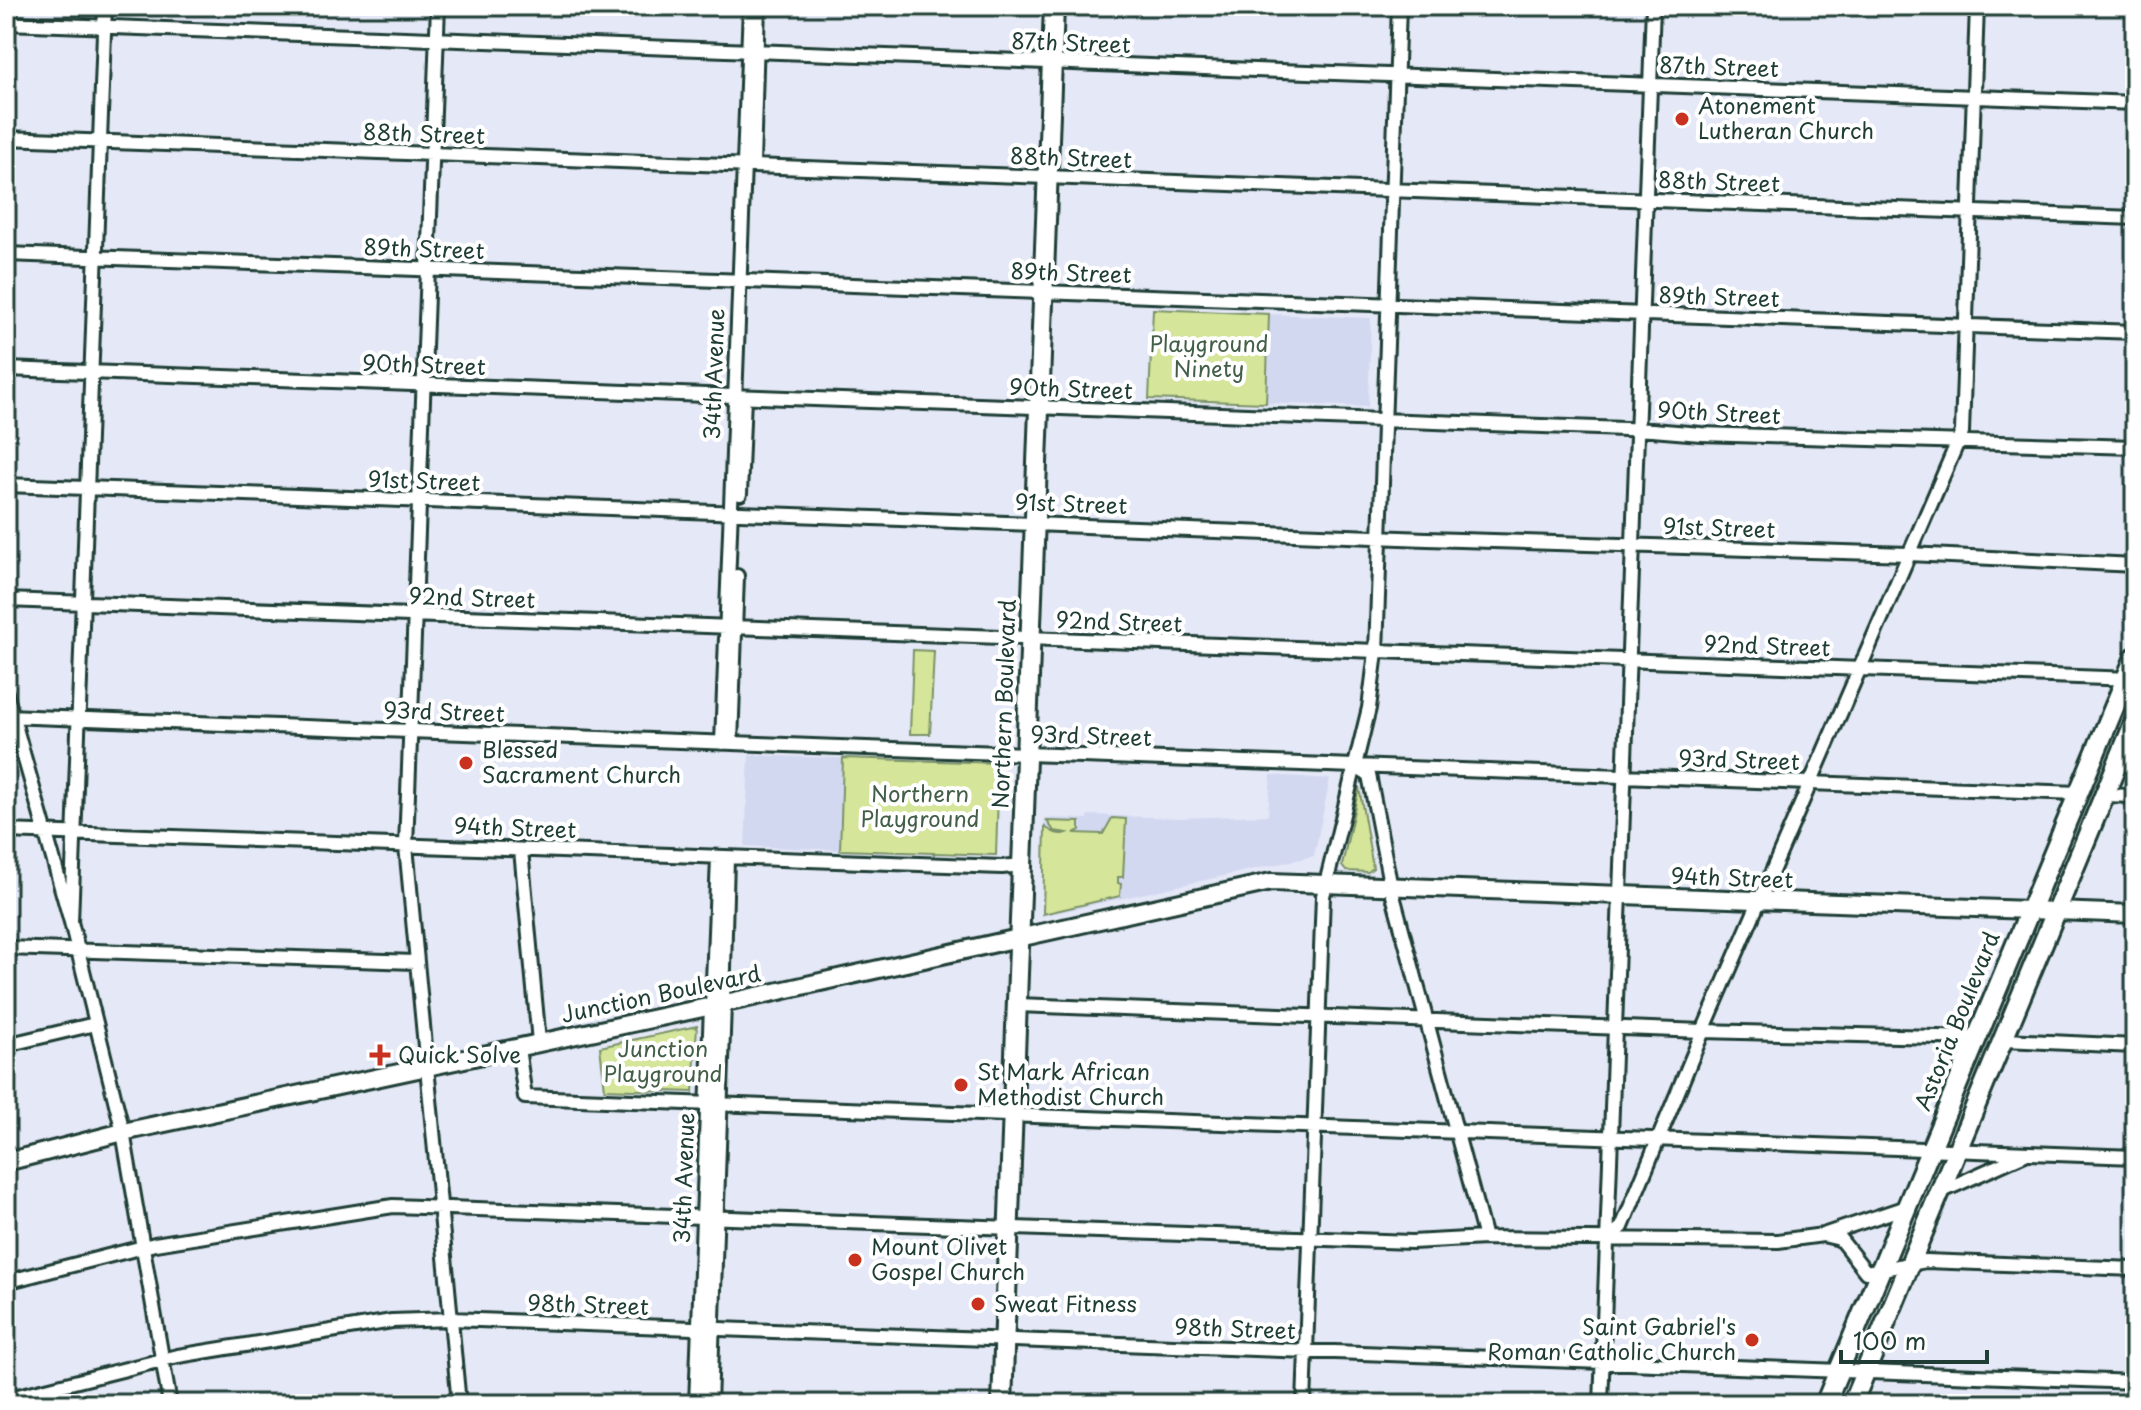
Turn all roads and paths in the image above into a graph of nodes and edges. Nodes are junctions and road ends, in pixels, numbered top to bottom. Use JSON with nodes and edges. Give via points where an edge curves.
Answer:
{"nodes":[{"id":1,"x":105,"y":6,"type":"edge"},
{"id":2,"x":438,"y":6,"type":"edge"},
{"id":3,"x":750,"y":6,"type":"edge"},
{"id":4,"x":758,"y":6,"type":"edge"},
{"id":5,"x":1054,"y":6,"type":"edge"},
{"id":6,"x":1399,"y":6,"type":"edge"},
{"id":7,"x":1653,"y":6,"type":"edge"},
{"id":8,"x":1977,"y":6,"type":"edge"},
{"id":9,"x":6,"y":23,"type":"edge"},
{"id":10,"x":104,"y":27,"type":"junction"},
{"id":11,"x":437,"y":39,"type":"junction"},
{"id":12,"x":752,"y":52,"type":"junction"},
{"id":13,"x":1052,"y":62,"type":"junction"},
{"id":14,"x":1397,"y":75,"type":"junction"},
{"id":15,"x":1650,"y":84,"type":"junction"},
{"id":16,"x":1973,"y":96,"type":"junction"},
{"id":17,"x":2135,"y":103,"type":"edge"},
{"id":18,"x":6,"y":138,"type":"edge"},
{"id":19,"x":100,"y":142,"type":"junction"},
{"id":20,"x":431,"y":154,"type":"junction"},
{"id":21,"x":748,"y":167,"type":"junction"},
{"id":22,"x":1048,"y":177,"type":"junction"},
{"id":23,"x":1392,"y":190,"type":"junction"},
{"id":24,"x":1645,"y":199,"type":"junction"},
{"id":25,"x":1970,"y":212,"type":"junction"},
{"id":26,"x":2135,"y":218,"type":"edge"},
{"id":27,"x":6,"y":254,"type":"edge"},
{"id":28,"x":96,"y":257,"type":"junction"},
{"id":29,"x":427,"y":269,"type":"junction"},
{"id":30,"x":744,"y":281,"type":"junction"},
{"id":31,"x":1044,"y":292,"type":"junction"},
{"id":32,"x":1388,"y":305,"type":"junction"},
{"id":33,"x":1641,"y":314,"type":"junction"},
{"id":34,"x":1966,"y":326,"type":"junction"},
{"id":35,"x":2135,"y":332,"type":"edge"},
{"id":36,"x":6,"y":369,"type":"edge"},
{"id":37,"x":91,"y":372,"type":"junction"},
{"id":38,"x":422,"y":384,"type":"junction"},
{"id":39,"x":740,"y":397,"type":"junction"},
{"id":40,"x":1039,"y":408,"type":"junction"},
{"id":41,"x":1384,"y":421,"type":"junction"},
{"id":42,"x":1637,"y":430,"type":"junction"},
{"id":43,"x":1958,"y":442,"type":"junction"},
{"id":44,"x":2135,"y":447,"type":"edge"},
{"id":45,"x":6,"y":485,"type":"edge"},
{"id":46,"x":87,"y":489,"type":"junction"},
{"id":47,"x":418,"y":501,"type":"junction"},
{"id":48,"x":735,"y":512,"type":"junction"},
{"id":49,"x":1035,"y":523,"type":"junction"},
{"id":50,"x":1380,"y":536,"type":"junction"},
{"id":51,"x":1633,"y":545,"type":"junction"},
{"id":52,"x":1909,"y":554,"type":"junction"},
{"id":53,"x":2135,"y":565,"type":"edge"},
{"id":54,"x":6,"y":600,"type":"edge"},
{"id":55,"x":83,"y":603,"type":"junction"},
{"id":56,"x":414,"y":615,"type":"junction"},
{"id":57,"x":731,"y":628,"type":"junction"},
{"id":58,"x":1031,"y":639,"type":"junction"},
{"id":59,"x":1376,"y":652,"type":"junction"},
{"id":60,"x":2135,"y":657,"type":"edge"},
{"id":61,"x":1628,"y":661,"type":"junction"},
{"id":62,"x":1858,"y":670,"type":"junction"},
{"id":63,"x":2131,"y":679,"type":"edge"},
{"id":64,"x":6,"y":693,"type":"edge"},
{"id":65,"x":9,"y":716,"type":"edge"},
{"id":66,"x":79,"y":718,"type":"junction"},
{"id":67,"x":2135,"y":721,"type":"edge"},
{"id":68,"x":409,"y":731,"type":"junction"},
{"id":69,"x":727,"y":743,"type":"junction"},
{"id":70,"x":1027,"y":754,"type":"junction"},
{"id":71,"x":1355,"y":766,"type":"junction"},
{"id":72,"x":1624,"y":776,"type":"junction"},
{"id":73,"x":1809,"y":783,"type":"junction"},
{"id":74,"x":2079,"y":793,"type":"junction"},
{"id":75,"x":2104,"y":795,"type":"junction"},
{"id":76,"x":2135,"y":796,"type":"edge"},
{"id":77,"x":6,"y":831,"type":"edge"},
{"id":78,"x":45,"y":832,"type":"junction"},
{"id":79,"x":74,"y":833,"type":"junction"},
{"id":80,"x":406,"y":846,"type":"junction"},
{"id":81,"x":521,"y":850,"type":"junction"},
{"id":82,"x":723,"y":858,"type":"junction"},
{"id":83,"x":1022,"y":865,"type":"junction"},
{"id":84,"x":1327,"y":885,"type":"junction"},
{"id":85,"x":1391,"y":888,"type":"junction"},
{"id":86,"x":1620,"y":896,"type":"junction"},
{"id":87,"x":1759,"y":901,"type":"junction"},
{"id":88,"x":2029,"y":909,"type":"junction"},
{"id":89,"x":2058,"y":911,"type":"junction"},
{"id":90,"x":2135,"y":914,"type":"edge"},
{"id":91,"x":71,"y":922,"type":"junction"},
{"id":92,"x":1020,"y":939,"type":"junction"},
{"id":93,"x":6,"y":948,"type":"edge"},
{"id":94,"x":77,"y":950,"type":"junction"},
{"id":95,"x":415,"y":962,"type":"junction"},
{"id":96,"x":718,"y":1005,"type":"junction"},
{"id":97,"x":1017,"y":1005,"type":"junction"},
{"id":98,"x":1318,"y":1016,"type":"junction"},
{"id":99,"x":1427,"y":1021,"type":"junction"},
{"id":100,"x":95,"y":1024,"type":"junction"},
{"id":101,"x":1615,"y":1028,"type":"junction"},
{"id":102,"x":1703,"y":1031,"type":"junction"},
{"id":103,"x":1976,"y":1038,"type":"junction"},
{"id":104,"x":2004,"y":1040,"type":"junction"},
{"id":105,"x":539,"y":1042,"type":"junction"},
{"id":106,"x":6,"y":1045,"type":"edge"},
{"id":107,"x":2135,"y":1046,"type":"edge"},
{"id":108,"x":518,"y":1048,"type":"junction"},
{"id":109,"x":427,"y":1066,"type":"junction"},
{"id":110,"x":715,"y":1106,"type":"junction"},
{"id":111,"x":1013,"y":1116,"type":"junction"},
{"id":112,"x":1313,"y":1127,"type":"junction"},
{"id":113,"x":123,"y":1132,"type":"junction"},
{"id":114,"x":1456,"y":1132,"type":"junction"},
{"id":115,"x":1610,"y":1139,"type":"junction"},
{"id":116,"x":1658,"y":1141,"type":"junction"},
{"id":117,"x":1931,"y":1150,"type":"junction"},
{"id":118,"x":1958,"y":1150,"type":"junction"},
{"id":119,"x":2027,"y":1153,"type":"junction"},
{"id":120,"x":2135,"y":1157,"type":"edge"},
{"id":121,"x":6,"y":1162,"type":"edge"},
{"id":122,"x":1940,"y":1192,"type":"junction"},
{"id":123,"x":440,"y":1206,"type":"junction"},
{"id":124,"x":1906,"y":1207,"type":"junction"},
{"id":125,"x":710,"y":1216,"type":"junction"},
{"id":126,"x":1009,"y":1227,"type":"junction"},
{"id":127,"x":1823,"y":1235,"type":"junction"},
{"id":128,"x":1310,"y":1238,"type":"junction"},
{"id":129,"x":1485,"y":1238,"type":"junction"},
{"id":130,"x":1607,"y":1240,"type":"junction"},
{"id":131,"x":144,"y":1247,"type":"junction"},
{"id":132,"x":1910,"y":1265,"type":"junction"},
{"id":133,"x":2135,"y":1269,"type":"edge"},
{"id":134,"x":1880,"y":1271,"type":"junction"},
{"id":135,"x":6,"y":1282,"type":"edge"},
{"id":136,"x":451,"y":1319,"type":"junction"},
{"id":137,"x":706,"y":1329,"type":"junction"},
{"id":138,"x":1004,"y":1340,"type":"junction"},
{"id":139,"x":1305,"y":1352,"type":"junction"},
{"id":140,"x":162,"y":1360,"type":"junction"},
{"id":141,"x":1602,"y":1363,"type":"junction"},
{"id":142,"x":1838,"y":1372,"type":"junction"},
{"id":143,"x":1866,"y":1373,"type":"junction"},
{"id":144,"x":2135,"y":1382,"type":"edge"},
{"id":145,"x":6,"y":1399,"type":"edge"},
{"id":146,"x":170,"y":1404,"type":"edge"},
{"id":147,"x":459,"y":1404,"type":"edge"},
{"id":148,"x":697,"y":1404,"type":"edge"},
{"id":149,"x":709,"y":1404,"type":"edge"},
{"id":150,"x":1002,"y":1404,"type":"edge"},
{"id":151,"x":1304,"y":1404,"type":"edge"},
{"id":152,"x":1601,"y":1404,"type":"edge"},
{"id":153,"x":1825,"y":1404,"type":"edge"},
{"id":154,"x":1852,"y":1404,"type":"edge"}],
"edges":[{"from":1,"to":10,"type":"street"},
{"from":2,"to":11,"type":"street"},
{"from":3,"to":12,"type":"street","name":"34th Avenue"},
{"from":4,"to":12,"type":"street","name":"34th Avenue"},
{"from":5,"to":13,"type":"main road","name":"Northern Boulevard"},
{"from":6,"to":14,"type":"street"},
{"from":7,"to":15,"type":"street"},
{"from":8,"to":16,"type":"street"},
{"from":9,"to":10,"type":"street","name":"87th Street"},
{"from":10,"to":11,"type":"street","name":"87th Street"},
{"from":10,"to":19,"type":"street"},
{"from":11,"to":12,"type":"street","name":"87th Street"},
{"from":11,"to":20,"type":"street"},
{"from":12,"to":13,"type":"street","name":"87th Street"},
{"from":12,"to":21,"type":"street","name":"34th Avenue"},
{"from":13,"to":14,"type":"street","name":"87th Street"},
{"from":13,"to":22,"type":"main road","name":"Northern Boulevard"},
{"from":14,"to":15,"type":"street","name":"87th Street"},
{"from":14,"to":23,"type":"street"},
{"from":15,"to":16,"type":"street","name":"87th Street"},
{"from":15,"to":24,"type":"street"},
{"from":16,"to":17,"type":"street","name":"87th Street"},
{"from":16,"to":25,"type":"street"},
{"from":18,"to":19,"type":"street","name":"88th Street"},
{"from":19,"to":20,"type":"street","name":"88th Street"},
{"from":19,"to":28,"type":"street"},
{"from":20,"to":21,"type":"street","name":"88th Street"},
{"from":20,"to":29,"type":"street"},
{"from":21,"to":22,"type":"street","name":"88th Street"},
{"from":21,"to":30,"type":"street","name":"34th Avenue"},
{"from":22,"to":23,"type":"street","name":"88th Street"},
{"from":22,"to":31,"type":"main road","name":"Northern Boulevard"},
{"from":23,"to":24,"type":"street","name":"88th Street"},
{"from":23,"to":32,"type":"street"},
{"from":24,"to":25,"type":"street","name":"88th Street"},
{"from":24,"to":33,"type":"street"},
{"from":25,"to":26,"type":"street","name":"88th Street"},
{"from":25,"to":34,"type":"street"},
{"from":27,"to":28,"type":"street","name":"89th Street"},
{"from":28,"to":29,"type":"street","name":"89th Street"},
{"from":28,"to":37,"type":"street"},
{"from":29,"to":30,"type":"street","name":"89th Street"},
{"from":29,"to":38,"type":"street"},
{"from":30,"to":31,"type":"street","name":"89th Street"},
{"from":30,"to":39,"type":"street","name":"34th Avenue"},
{"from":31,"to":32,"type":"street","name":"89th Street"},
{"from":31,"to":40,"type":"main road","name":"Northern Boulevard"},
{"from":32,"to":33,"type":"street","name":"89th Street"},
{"from":32,"to":41,"type":"street"},
{"from":33,"to":34,"type":"street","name":"89th Street"},
{"from":33,"to":42,"type":"street"},
{"from":34,"to":35,"type":"street","name":"89th Street"},
{"from":34,"to":43,"type":"street"},
{"from":36,"to":37,"type":"street","name":"90th Street"},
{"from":37,"to":38,"type":"street","name":"90th Street"},
{"from":37,"to":46,"type":"street"},
{"from":38,"to":39,"type":"street","name":"90th Street"},
{"from":38,"to":47,"type":"street"},
{"from":39,"to":40,"type":"street","name":"90th Street"},
{"from":39,"to":48,"type":"street","name":"34th Avenue"},
{"from":40,"to":41,"type":"street","name":"90th Street"},
{"from":40,"to":49,"type":"main road","name":"Northern Boulevard"},
{"from":41,"to":42,"type":"street","name":"90th Street"},
{"from":41,"to":50,"type":"street"},
{"from":42,"to":43,"type":"street","name":"90th Street"},
{"from":42,"to":51,"type":"street"},
{"from":43,"to":44,"type":"street","name":"90th Street"},
{"from":43,"to":52,"type":"street"},
{"from":45,"to":46,"type":"street","name":"91st Street"},
{"from":46,"to":47,"type":"street","name":"91st Street"},
{"from":46,"to":55,"type":"street"},
{"from":47,"to":48,"type":"street","name":"91st Street"},
{"from":47,"to":56,"type":"street"},
{"from":48,"to":49,"type":"street","name":"91st Street"},
{"from":48,"to":57,"type":"street","name":"34th Avenue"},
{"from":49,"to":50,"type":"street","name":"91st Street"},
{"from":49,"to":58,"type":"main road","name":"Northern Boulevard"},
{"from":50,"to":51,"type":"street","name":"91st Street"},
{"from":50,"to":59,"type":"street"},
{"from":51,"to":52,"type":"street","name":"91st Street"},
{"from":51,"to":61,"type":"street"},
{"from":52,"to":53,"type":"street","name":"91st Street"},
{"from":52,"to":62,"type":"street"},
{"from":54,"to":55,"type":"street","name":"92nd Street"},
{"from":55,"to":56,"type":"street","name":"92nd Street"},
{"from":55,"to":66,"type":"street"},
{"from":56,"to":57,"type":"street","name":"92nd Street"},
{"from":56,"to":68,"type":"street"},
{"from":57,"to":58,"type":"street","name":"92nd Street"},
{"from":57,"to":69,"type":"street","name":"34th Avenue"},
{"from":58,"to":59,"type":"street","name":"92nd Street"},
{"from":58,"to":70,"type":"main road","name":"Northern Boulevard"},
{"from":59,"to":61,"type":"street","name":"92nd Street"},
{"from":59,"to":71,"type":"street"},
{"from":60,"to":63,"type":"main road","name":"Astoria Boulevard"},
{"from":61,"to":62,"type":"street","name":"92nd Street"},
{"from":61,"to":72,"type":"street"},
{"from":62,"to":63,"type":"street","name":"92nd Street"},
{"from":62,"to":73,"type":"street"},
{"from":63,"to":74,"type":"main road","name":"Astoria Boulevard"},
{"from":64,"to":65,"type":"street"},
{"from":65,"to":66,"type":"street","name":"93rd Street"},
{"from":65,"to":78,"type":"street"},
{"from":66,"to":68,"type":"street","name":"93rd Street"},
{"from":66,"to":79,"type":"street"},
{"from":67,"to":75,"type":"main road"},
{"from":68,"to":69,"type":"street","name":"93rd Street"},
{"from":68,"to":80,"type":"street"},
{"from":69,"to":70,"type":"street","name":"93rd Street"},
{"from":70,"to":71,"type":"street","name":"93rd Street"},
{"from":70,"to":83,"type":"main road","name":"Northern Boulevard"},
{"from":71,"to":72,"type":"street","name":"93rd Street"},
{"from":71,"to":84,"type":"street"},
{"from":71,"to":85,"type":"street","via":[[1369,775]]},
{"from":72,"to":73,"type":"street","name":"93rd Street"},
{"from":72,"to":86,"type":"street"},
{"from":73,"to":74,"type":"street","name":"93rd Street"},
{"from":73,"to":87,"type":"street"},
{"from":74,"to":88,"type":"main road","name":"Astoria Boulevard"},
{"from":75,"to":76,"type":"street"},
{"from":75,"to":89,"type":"main road"},
{"from":77,"to":78,"type":"street","name":"94th Street"},
{"from":78,"to":79,"type":"street","name":"94th Street"},
{"from":78,"to":91,"type":"street"},
{"from":79,"to":80,"type":"street","name":"94th Street"},
{"from":79,"to":91,"type":"street"},
{"from":80,"to":81,"type":"street","name":"94th Street"},
{"from":80,"to":95,"type":"street"},
{"from":81,"to":82,"type":"street","name":"94th Street"},
{"from":81,"to":105,"type":"street"},
{"from":82,"to":83,"type":"street","name":"94th Street"},
{"from":82,"to":96,"type":"street","name":"34th Avenue"},
{"from":83,"to":92,"type":"main road","name":"Northern Boulevard"},
{"from":84,"to":85,"type":"main road","name":"94th Street"},
{"from":84,"to":92,"type":"main road","name":"Junction Boulevard","via":[[1271,882]]},
{"from":84,"to":98,"type":"street","via":[[1319,943]]},
{"from":85,"to":86,"type":"main road","name":"94th Street"},
{"from":85,"to":99,"type":"street"},
{"from":86,"to":87,"type":"main road","name":"94th Street"},
{"from":86,"to":101,"type":"street"},
{"from":87,"to":88,"type":"main road","name":"94th Street"},
{"from":87,"to":102,"type":"street"},
{"from":88,"to":89,"type":"main road","name":"94th Street"},
{"from":88,"to":103,"type":"main road","name":"Astoria Boulevard"},
{"from":89,"to":90,"type":"main road","name":"94th Street"},
{"from":89,"to":104,"type":"main road"},
{"from":91,"to":94,"type":"street"},
{"from":92,"to":96,"type":"main road","name":"Junction Boulevard"},
{"from":92,"to":97,"type":"main road","name":"Northern Boulevard"},
{"from":93,"to":94,"type":"street"},
{"from":94,"to":95,"type":"street"},
{"from":94,"to":100,"type":"street"},
{"from":95,"to":109,"type":"street"},
{"from":96,"to":105,"type":"main road","name":"Junction Boulevard"},
{"from":96,"to":110,"type":"street","name":"34th Avenue"},
{"from":97,"to":98,"type":"street"},
{"from":97,"to":111,"type":"main road","name":"Northern Boulevard"},
{"from":98,"to":99,"type":"street"},
{"from":98,"to":112,"type":"street"},
{"from":99,"to":101,"type":"street"},
{"from":99,"to":114,"type":"street"},
{"from":100,"to":106,"type":"street"},
{"from":100,"to":113,"type":"street"},
{"from":101,"to":102,"type":"street"},
{"from":101,"to":115,"type":"street"},
{"from":102,"to":103,"type":"street"},
{"from":102,"to":116,"type":"street"},
{"from":103,"to":117,"type":"main road","name":"Astoria Boulevard"},
{"from":104,"to":107,"type":"street"},
{"from":104,"to":118,"type":"main road"},
{"from":105,"to":108,"type":"main road","name":"Junction Boulevard"},
{"from":108,"to":109,"type":"main road","name":"Junction Boulevard"},
{"from":108,"to":110,"type":"street","via":[[525,1097]]},
{"from":109,"to":113,"type":"main road","name":"Junction Boulevard"},
{"from":109,"to":123,"type":"street"},
{"from":110,"to":111,"type":"street"},
{"from":110,"to":125,"type":"street","name":"34th Avenue"},
{"from":111,"to":112,"type":"street"},
{"from":111,"to":126,"type":"main road","name":"Northern Boulevard"},
{"from":112,"to":114,"type":"street"},
{"from":112,"to":128,"type":"street"},
{"from":113,"to":121,"type":"main road","name":"Junction Boulevard"},
{"from":113,"to":131,"type":"street"},
{"from":114,"to":115,"type":"street"},
{"from":114,"to":129,"type":"street"},
{"from":115,"to":116,"type":"street"},
{"from":115,"to":130,"type":"street"},
{"from":116,"to":117,"type":"street"},
{"from":116,"to":130,"type":"street","via":[[1622,1227]]},
{"from":117,"to":118,"type":"street"},
{"from":117,"to":124,"type":"main road","name":"Astoria Boulevard"},
{"from":118,"to":119,"type":"street"},
{"from":118,"to":122,"type":"main road"},
{"from":119,"to":120,"type":"street"},
{"from":119,"to":122,"type":"street"},
{"from":122,"to":132,"type":"main road"},
{"from":123,"to":125,"type":"street"},
{"from":123,"to":131,"type":"street","via":[[393,1206]]},
{"from":123,"to":136,"type":"street"},
{"from":124,"to":127,"type":"street"},
{"from":124,"to":134,"type":"main road","name":"Astoria Boulevard"},
{"from":125,"to":126,"type":"street"},
{"from":125,"to":137,"type":"street","name":"34th Avenue"},
{"from":126,"to":128,"type":"street"},
{"from":126,"to":138,"type":"main road","name":"Northern Boulevard"},
{"from":127,"to":130,"type":"street","via":[[1778,1241]]},
{"from":127,"to":134,"type":"street","via":[[1840,1239],[1866,1272]]},
{"from":128,"to":129,"type":"street"},
{"from":128,"to":139,"type":"street"},
{"from":129,"to":130,"type":"street"},
{"from":130,"to":141,"type":"street"},
{"from":131,"to":135,"type":"street"},
{"from":131,"to":140,"type":"street"},
{"from":132,"to":133,"type":"street","via":[[1926,1261]]},
{"from":132,"to":134,"type":"street"},
{"from":132,"to":143,"type":"main road"},
{"from":134,"to":142,"type":"main road","name":"Astoria Boulevard"},
{"from":136,"to":137,"type":"street","name":"98th Street"},
{"from":136,"to":140,"type":"street","name":"98th Street","via":[[392,1321]]},
{"from":136,"to":147,"type":"street"},
{"from":137,"to":138,"type":"street","name":"98th Street"},
{"from":137,"to":148,"type":"street","name":"34th Avenue"},
{"from":137,"to":149,"type":"street","name":"34th Avenue"},
{"from":138,"to":139,"type":"street","name":"98th Street"},
{"from":138,"to":150,"type":"main road","name":"Northern Boulevard"},
{"from":139,"to":141,"type":"street","name":"98th Street"},
{"from":139,"to":151,"type":"street"},
{"from":140,"to":145,"type":"street","name":"98th Street"},
{"from":140,"to":146,"type":"street"},
{"from":141,"to":142,"type":"street","name":"98th Street"},
{"from":141,"to":152,"type":"street"},
{"from":142,"to":143,"type":"street","name":"98th Street"},
{"from":142,"to":153,"type":"main road","name":"Astoria Boulevard"},
{"from":143,"to":144,"type":"street","name":"98th Street"},
{"from":143,"to":154,"type":"main road"}]}
